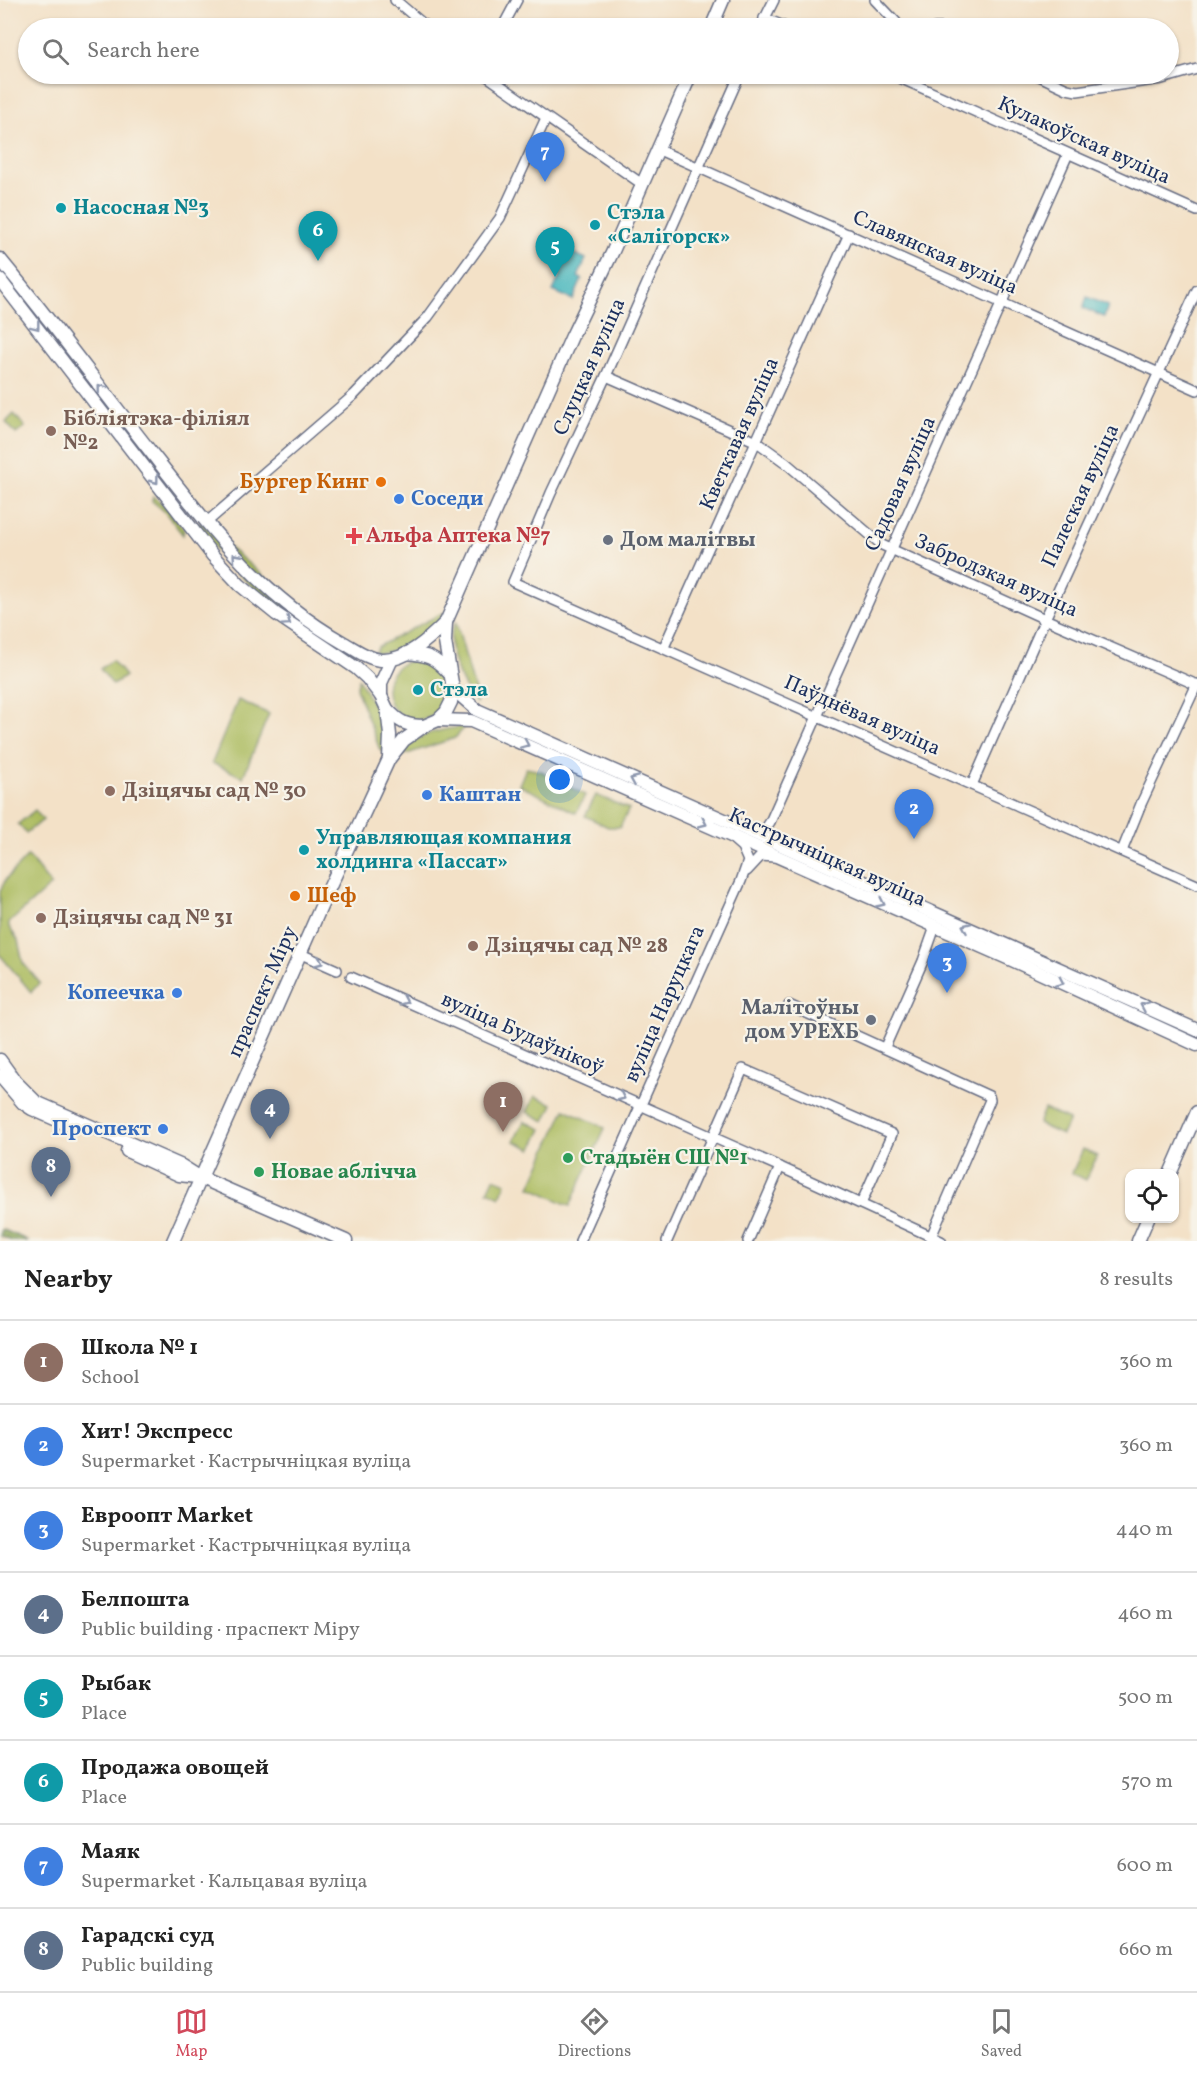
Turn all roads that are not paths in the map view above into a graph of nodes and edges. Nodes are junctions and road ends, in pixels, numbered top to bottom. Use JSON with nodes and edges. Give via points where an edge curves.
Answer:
{"nodes":[{"id":1,"x":394,"y":0,"type":"edge"},
{"id":2,"x":517,"y":0,"type":"edge"},
{"id":3,"x":723,"y":0,"type":"edge"},
{"id":4,"x":774,"y":0,"type":"edge"},
{"id":5,"x":875,"y":0,"type":"edge"},
{"id":6,"x":766,"y":15,"type":"junction"},
{"id":7,"x":416,"y":18,"type":"edge"},
{"id":8,"x":507,"y":18,"type":"edge"},
{"id":9,"x":715,"y":18,"type":"edge"},
{"id":10,"x":765,"y":18,"type":"edge"},
{"id":11,"x":771,"y":18,"type":"edge"},
{"id":12,"x":892,"y":18,"type":"edge"},
{"id":13,"x":1197,"y":69,"type":"edge"},
{"id":14,"x":1179,"y":74,"type":"edge"},
{"id":15,"x":498,"y":84,"type":"edge"},
{"id":16,"x":688,"y":84,"type":"edge"},
{"id":17,"x":735,"y":84,"type":"edge"},
{"id":18,"x":919,"y":84,"type":"edge"},
{"id":19,"x":1057,"y":84,"type":"edge"},
{"id":20,"x":1127,"y":84,"type":"edge"},
{"id":21,"x":546,"y":118,"type":"junction"},
{"id":22,"x":659,"y":150,"type":"junction"},
{"id":23,"x":1068,"y":154,"type":"junction"},
{"id":24,"x":698,"y":167,"type":"junction"},
{"id":25,"x":642,"y":184,"type":"junction"},
{"id":26,"x":1197,"y":211,"type":"edge"},
{"id":27,"x":849,"y":234,"type":"junction"},
{"id":28,"x":0,"y":258,"type":"edge"},
{"id":29,"x":0,"y":280,"type":"edge"},
{"id":30,"x":1197,"y":290,"type":"edge"},
{"id":31,"x":1002,"y":303,"type":"junction"},
{"id":32,"x":1158,"y":373,"type":"junction"},
{"id":33,"x":606,"y":376,"type":"junction"},
{"id":34,"x":1197,"y":390,"type":"edge"},
{"id":35,"x":757,"y":442,"type":"junction"},
{"id":36,"x":207,"y":522,"type":"junction"},
{"id":37,"x":892,"y":549,"type":"junction"},
{"id":38,"x":513,"y":582,"type":"joint"},
{"id":39,"x":1045,"y":619,"type":"junction"},
{"id":40,"x":446,"y":622,"type":"junction"},
{"id":41,"x":664,"y":647,"type":"junction"},
{"id":42,"x":407,"y":653,"type":"junction"},
{"id":43,"x":392,"y":659,"type":"junction"},
{"id":44,"x":449,"y":673,"type":"junction"},
{"id":45,"x":1197,"y":684,"type":"edge"},
{"id":46,"x":453,"y":689,"type":"junction"},
{"id":47,"x":381,"y":696,"type":"junction"},
{"id":48,"x":387,"y":709,"type":"junction"},
{"id":49,"x":817,"y":716,"type":"junction"},
{"id":50,"x":438,"y":720,"type":"junction"},
{"id":51,"x":424,"y":726,"type":"junction"},
{"id":52,"x":389,"y":759,"type":"junction"},
{"id":53,"x":972,"y":785,"type":"junction"},
{"id":54,"x":766,"y":828,"type":"junction"},
{"id":55,"x":751,"y":832,"type":"junction"},
{"id":56,"x":729,"y":835,"type":"junction"},
{"id":57,"x":774,"y":842,"type":"junction"},
{"id":58,"x":1122,"y":851,"type":"junction"},
{"id":59,"x":785,"y":859,"type":"junction"},
{"id":60,"x":741,"y":881,"type":"junction"},
{"id":61,"x":1197,"y":885,"type":"edge"},
{"id":62,"x":935,"y":927,"type":"junction"},
{"id":63,"x":301,"y":954,"type":"junction"},
{"id":64,"x":337,"y":970,"type":"dead end"},
{"id":65,"x":351,"y":977,"type":"dead end"},
{"id":66,"x":789,"y":1005,"type":"dead end"},
{"id":67,"x":1197,"y":1030,"type":"edge"},
{"id":68,"x":1197,"y":1045,"type":"edge"},
{"id":69,"x":885,"y":1047,"type":"junction"},
{"id":70,"x":0,"y":1059,"type":"edge"},
{"id":71,"x":0,"y":1076,"type":"edge"},
{"id":72,"x":640,"y":1105,"type":"junction"},
{"id":73,"x":1197,"y":1113,"type":"edge"},
{"id":74,"x":63,"y":1118,"type":"junction"},
{"id":75,"x":713,"y":1137,"type":"junction"},
{"id":76,"x":780,"y":1167,"type":"junction"},
{"id":77,"x":1172,"y":1169,"type":"edge"},
{"id":78,"x":201,"y":1178,"type":"junction"},
{"id":79,"x":861,"y":1204,"type":"junction"},
{"id":80,"x":1146,"y":1223,"type":"edge"},
{"id":81,"x":931,"y":1237,"type":"junction"},
{"id":82,"x":173,"y":1241,"type":"edge"},
{"id":83,"x":346,"y":1241,"type":"edge"},
{"id":84,"x":580,"y":1241,"type":"edge"},
{"id":85,"x":667,"y":1241,"type":"edge"},
{"id":86,"x":748,"y":1241,"type":"edge"},
{"id":87,"x":941,"y":1241,"type":"edge"},
{"id":88,"x":1138,"y":1241,"type":"edge"}],
"edges":[{"from":1,"to":7,"type":"street"},
{"from":2,"to":8,"type":"street"},
{"from":3,"to":9,"type":"main road"},
{"from":4,"to":6,"type":"street"},
{"from":5,"to":12,"type":"street"},
{"from":6,"to":10,"type":"street"},
{"from":6,"to":11,"type":"street"},
{"from":13,"to":14,"type":"street"},
{"from":15,"to":21,"type":"street"},
{"from":16,"to":22,"type":"main road"},
{"from":17,"to":24,"type":"street"},
{"from":18,"to":23,"type":"street","name":"Кулакоўская вуліца"},
{"from":19,"to":20,"type":"street","via":[[1077,91]]},
{"from":21,"to":25,"type":"street"},
{"from":21,"to":36,"type":"street","via":[[500,218],[428,317],[339,409]]},
{"from":22,"to":24,"type":"street","name":"Славянская вуліца"},
{"from":22,"to":25,"type":"main road"},
{"from":23,"to":26,"type":"street","name":"Кулакоўская вуліца"},
{"from":23,"to":31,"type":"street","name":"Садовая вуліца"},
{"from":24,"to":27,"type":"street","name":"Славянская вуліца"},
{"from":24,"to":33,"type":"street","name":"Слуцкая вуліца"},
{"from":25,"to":40,"type":"main road"},
{"from":27,"to":31,"type":"street","name":"Славянская вуліца"},
{"from":27,"to":35,"type":"street","name":"Кветкавая вуліца"},
{"from":36,"to":28,"type":"main road","one_way":true},
{"from":29,"to":47,"type":"main road","one_way":true,"via":[[227,571],[276,614],[356,668]]},
{"from":30,"to":32,"type":"street","name":"Палеская вуліца"},
{"from":31,"to":32,"type":"street","name":"Славянская вуліца"},
{"from":31,"to":37,"type":"street","name":"Садовая вуліца"},
{"from":32,"to":34,"type":"street","name":"Славянская вуліца"},
{"from":32,"to":39,"type":"street","name":"Палеская вуліца"},
{"from":33,"to":35,"type":"street","name":"Забродзкая вуліца"},
{"from":33,"to":38,"type":"street","name":"Слуцкая вуліца"},
{"from":35,"to":37,"type":"street","name":"Забродзкая вуліца","via":[[882,545]]},
{"from":35,"to":41,"type":"street","name":"Кветкавая вуліца"},
{"from":43,"to":36,"type":"main road","one_way":true,"via":[[373,659],[288,606],[250,573]]},
{"from":37,"to":39,"type":"street","name":"Забродзкая вуліца"},
{"from":37,"to":49,"type":"street","name":"Садовая вуліца"},
{"from":38,"to":41,"type":"street","name":"Паўднёвая вуліца"},
{"from":39,"to":45,"type":"street","name":"Забродзкая вуліца"},
{"from":39,"to":53,"type":"street","name":"Палеская вуліца"},
{"from":40,"to":42,"type":"main road"},
{"from":40,"to":44,"type":"main road"},
{"from":41,"to":49,"type":"street","name":"Паўднёвая вуліца"},
{"from":42,"to":43,"type":"main road"},
{"from":42,"to":44,"type":"main road","via":[[427,655]]},
{"from":43,"to":47,"type":"main road","via":[[383,674]]},
{"from":44,"to":46,"type":"main road"},
{"from":45,"to":58,"type":"street"},
{"from":46,"to":50,"type":"main road","via":[[451,702]]},
{"from":55,"to":46,"type":"main road","name":"Кастрычніцкая вуліца","one_way":true,"via":[[477,710]]},
{"from":47,"to":48,"type":"main road"},
{"from":48,"to":51,"type":"main road","via":[[399,722]]},
{"from":48,"to":52,"type":"main road"},
{"from":49,"to":53,"type":"street","name":"Паўднёвая вуліца"},
{"from":49,"to":54,"type":"street","name":"Садовая вуліца"},
{"from":50,"to":51,"type":"main road"},
{"from":50,"to":56,"type":"main road","name":"Кастрычніцкая вуліца","one_way":true,"via":[[471,721]]},
{"from":51,"to":52,"type":"main road","via":[[404,740]]},
{"from":52,"to":63,"type":"main road","name":"праспект Міру"},
{"from":53,"to":58,"type":"street","name":"Паўднёвая вуліца"},
{"from":54,"to":55,"type":"street"},
{"from":54,"to":57,"type":"street"},
{"from":55,"to":57,"type":"main road","name":"Кастрычніцкая вуліца"},
{"from":56,"to":59,"type":"main road","name":"Кастрычніцкая вуліца"},
{"from":56,"to":60,"type":"street","via":[[742,847],[748,861]]},
{"from":67,"to":57,"type":"main road","name":"Кастрычніцкая вуліца","one_way":true},
{"from":58,"to":61,"type":"street","name":"Паўднёвая вуліца"},
{"from":59,"to":60,"type":"street","via":[[761,856]]},
{"from":59,"to":62,"type":"main road","name":"Кастрычніцкая вуліца","one_way":true},
{"from":60,"to":72,"type":"street","name":"вуліца Наруцкага"},
{"from":62,"to":68,"type":"main road","name":"Кастрычніцкая вуліца","one_way":true},
{"from":62,"to":69,"type":"street"},
{"from":63,"to":64,"type":"street","one_way":true},
{"from":63,"to":78,"type":"main road","name":"праспект Міру"},
{"from":65,"to":72,"type":"street","name":"вуліца Будаўнікоў","one_way":true},
{"from":66,"to":69,"type":"street"},
{"from":69,"to":81,"type":"street","via":[[989,1096],[990,1100]]},
{"from":70,"to":74,"type":"main road","via":[[36,1102]]},
{"from":71,"to":74,"type":"main road","via":[[23,1103]]},
{"from":72,"to":75,"type":"street","name":"вуліца Будаўнікоў"},
{"from":72,"to":84,"type":"street","name":"вуліца Наруцкага"},
{"from":73,"to":77,"type":"main road"},
{"from":74,"to":78,"type":"main road","via":[[182,1166]]},
{"from":74,"to":78,"type":"main road","via":[[179,1175]]},
{"from":75,"to":76,"type":"street","name":"вуліца Будаўнікоў"},
{"from":75,"to":79,"type":"street","via":[[743,1069],[892,1134]]},
{"from":75,"to":85,"type":"street"},
{"from":76,"to":79,"type":"street","name":"вуліца Будаўнікоў"},
{"from":76,"to":86,"type":"street"},
{"from":78,"to":82,"type":"main road","name":"праспект Міру"},
{"from":78,"to":83,"type":"main road"},
{"from":79,"to":81,"type":"street","name":"вуліца Будаўнікоў"},
{"from":80,"to":88,"type":"main road"},
{"from":81,"to":87,"type":"street","name":"вуліца Будаўнікоў"}]}
